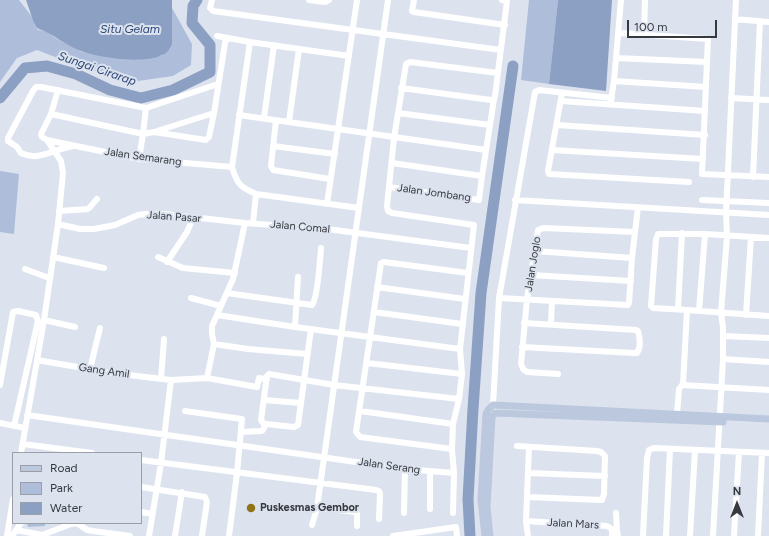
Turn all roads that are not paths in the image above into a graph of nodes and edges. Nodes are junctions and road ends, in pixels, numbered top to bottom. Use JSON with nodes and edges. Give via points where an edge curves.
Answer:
{"nodes":[{"id":1,"x":212,"y":0,"type":"edge"},
{"id":2,"x":309,"y":0,"type":"edge"},
{"id":3,"x":329,"y":0,"type":"edge"},
{"id":4,"x":357,"y":0,"type":"edge"},
{"id":5,"x":388,"y":0,"type":"edge"},
{"id":6,"x":414,"y":0,"type":"edge"},
{"id":7,"x":502,"y":0,"type":"edge"},
{"id":8,"x":621,"y":0,"type":"edge"},
{"id":9,"x":645,"y":0,"type":"edge"},
{"id":10,"x":736,"y":0,"type":"edge"},
{"id":11,"x":735,"y":19,"type":"junction"},
{"id":12,"x":760,"y":21,"type":"junction"},
{"id":13,"x":769,"y":22,"type":"edge"},
{"id":14,"x":505,"y":25,"type":"junction"},
{"id":15,"x":353,"y":30,"type":"junction"},
{"id":16,"x":619,"y":32,"type":"junction"},
{"id":17,"x":383,"y":34,"type":"junction"},
{"id":18,"x":644,"y":34,"type":"junction"},
{"id":19,"x":217,"y":36,"type":"dead end"},
{"id":20,"x":229,"y":39,"type":"junction"},
{"id":21,"x":250,"y":42,"type":"junction"},
{"id":22,"x":274,"y":45,"type":"junction"},
{"id":23,"x":300,"y":49,"type":"junction"},
{"id":24,"x":501,"y":50,"type":"junction"},
{"id":25,"x":348,"y":56,"type":"junction"},
{"id":26,"x":616,"y":58,"type":"junction"},
{"id":27,"x":707,"y":62,"type":"junction"},
{"id":28,"x":498,"y":72,"type":"junction"},
{"id":29,"x":614,"y":81,"type":"junction"},
{"id":30,"x":218,"y":84,"type":"junction"},
{"id":31,"x":706,"y":87,"type":"junction"},
{"id":32,"x":401,"y":88,"type":"junction"},
{"id":33,"x":58,"y":90,"type":"junction"},
{"id":34,"x":562,"y":93,"type":"junction"},
{"id":35,"x":612,"y":98,"type":"junction"},
{"id":36,"x":732,"y":98,"type":"junction"},
{"id":37,"x":494,"y":99,"type":"junction"},
{"id":38,"x":757,"y":99,"type":"junction"},
{"id":39,"x":769,"y":100,"type":"edge"},
{"id":40,"x":561,"y":101,"type":"junction"},
{"id":41,"x":611,"y":105,"type":"junction"},
{"id":42,"x":146,"y":108,"type":"junction"},
{"id":43,"x":705,"y":111,"type":"junction"},
{"id":44,"x":214,"y":113,"type":"junction"},
{"id":45,"x":398,"y":113,"type":"junction"},
{"id":46,"x":51,"y":114,"type":"junction"},
{"id":47,"x":240,"y":115,"type":"junction"},
{"id":48,"x":264,"y":118,"type":"junction"},
{"id":49,"x":276,"y":120,"type":"junction"},
{"id":50,"x":289,"y":122,"type":"junction"},
{"id":51,"x":490,"y":125,"type":"junction"},
{"id":52,"x":557,"y":125,"type":"junction"},
{"id":53,"x":337,"y":129,"type":"junction"},
{"id":54,"x":154,"y":132,"type":"junction"},
{"id":55,"x":143,"y":134,"type":"junction"},
{"id":56,"x":369,"y":134,"type":"junction"},
{"id":57,"x":705,"y":135,"type":"junction"},
{"id":58,"x":394,"y":138,"type":"junction"},
{"id":59,"x":47,"y":140,"type":"junction"},
{"id":60,"x":73,"y":146,"type":"junction"},
{"id":61,"x":273,"y":146,"type":"junction"},
{"id":62,"x":56,"y":150,"type":"junction"},
{"id":63,"x":486,"y":150,"type":"junction"},
{"id":64,"x":552,"y":150,"type":"junction"},
{"id":65,"x":335,"y":154,"type":"junction"},
{"id":66,"x":139,"y":159,"type":"junction"},
{"id":67,"x":703,"y":159,"type":"junction"},
{"id":68,"x":392,"y":163,"type":"junction"},
{"id":69,"x":232,"y":167,"type":"junction"},
{"id":70,"x":729,"y":175,"type":"junction"},
{"id":71,"x":482,"y":176,"type":"junction"},
{"id":72,"x":753,"y":177,"type":"junction"},
{"id":73,"x":769,"y":178,"type":"edge"},
{"id":74,"x":330,"y":179,"type":"junction"},
{"id":75,"x":689,"y":182,"type":"dead end"},
{"id":76,"x":389,"y":187,"type":"junction"},
{"id":77,"x":256,"y":194,"type":"junction"},
{"id":78,"x":97,"y":199,"type":"dead end"},
{"id":79,"x":515,"y":200,"type":"junction"},
{"id":80,"x":702,"y":200,"type":"dead end"},
{"id":81,"x":727,"y":201,"type":"junction"},
{"id":82,"x":769,"y":203,"type":"edge"},
{"id":83,"x":327,"y":204,"type":"junction"},
{"id":84,"x":638,"y":207,"type":"junction"},
{"id":85,"x":359,"y":208,"type":"junction"},
{"id":86,"x":59,"y":211,"type":"junction"},
{"id":87,"x":726,"y":212,"type":"junction"},
{"id":88,"x":769,"y":215,"type":"edge"},
{"id":89,"x":193,"y":218,"type":"junction"},
{"id":90,"x":245,"y":223,"type":"junction"},
{"id":91,"x":253,"y":223,"type":"junction"},
{"id":92,"x":58,"y":224,"type":"junction"},
{"id":93,"x":635,"y":232,"type":"junction"},
{"id":94,"x":355,"y":233,"type":"junction"},
{"id":95,"x":682,"y":233,"type":"junction"},
{"id":96,"x":705,"y":234,"type":"junction"},
{"id":97,"x":726,"y":236,"type":"junction"},
{"id":98,"x":751,"y":237,"type":"junction"},
{"id":99,"x":769,"y":238,"type":"edge"},
{"id":100,"x":321,"y":248,"type":"dead end"},
{"id":101,"x":471,"y":248,"type":"junction"},
{"id":102,"x":535,"y":251,"type":"junction"},
{"id":103,"x":53,"y":256,"type":"junction"},
{"id":104,"x":158,"y":257,"type":"dead end"},
{"id":105,"x":632,"y":258,"type":"junction"},
{"id":106,"x":168,"y":262,"type":"junction"},
{"id":107,"x":104,"y":268,"type":"dead end"},
{"id":108,"x":25,"y":269,"type":"dead end"},
{"id":109,"x":234,"y":273,"type":"junction"},
{"id":110,"x":468,"y":273,"type":"junction"},
{"id":111,"x":531,"y":275,"type":"junction"},
{"id":112,"x":298,"y":277,"type":"dead end"},
{"id":113,"x":49,"y":278,"type":"junction"},
{"id":114,"x":631,"y":280,"type":"junction"},
{"id":115,"x":377,"y":287,"type":"junction"},
{"id":116,"x":227,"y":293,"type":"junction"},
{"id":117,"x":191,"y":298,"type":"dead end"},
{"id":118,"x":499,"y":298,"type":"junction"},
{"id":119,"x":465,"y":299,"type":"junction"},
{"id":120,"x":527,"y":300,"type":"junction"},
{"id":121,"x":552,"y":301,"type":"junction"},
{"id":122,"x":296,"y":302,"type":"junction"},
{"id":123,"x":221,"y":306,"type":"junction"},
{"id":124,"x":678,"y":309,"type":"junction"},
{"id":125,"x":687,"y":310,"type":"junction"},
{"id":126,"x":699,"y":311,"type":"junction"},
{"id":127,"x":374,"y":312,"type":"junction"},
{"id":128,"x":721,"y":313,"type":"junction"},
{"id":129,"x":217,"y":315,"type":"junction"},
{"id":130,"x":746,"y":315,"type":"junction"},
{"id":131,"x":769,"y":316,"type":"edge"},
{"id":132,"x":44,"y":320,"type":"junction"},
{"id":133,"x":524,"y":323,"type":"junction"},
{"id":134,"x":462,"y":324,"type":"junction"},
{"id":135,"x":551,"y":324,"type":"junction"},
{"id":136,"x":75,"y":327,"type":"dead end"},
{"id":137,"x":295,"y":327,"type":"junction"},
{"id":138,"x":100,"y":328,"type":"dead end"},
{"id":139,"x":311,"y":329,"type":"junction"},
{"id":140,"x":341,"y":333,"type":"junction"},
{"id":141,"x":370,"y":336,"type":"junction"},
{"id":142,"x":723,"y":336,"type":"junction"},
{"id":143,"x":769,"y":338,"type":"edge"},
{"id":144,"x":164,"y":339,"type":"dead end"},
{"id":145,"x":214,"y":344,"type":"junction"},
{"id":146,"x":522,"y":347,"type":"junction"},
{"id":147,"x":460,"y":349,"type":"junction"},
{"id":148,"x":307,"y":354,"type":"junction"},
{"id":149,"x":722,"y":359,"type":"junction"},
{"id":150,"x":37,"y":360,"type":"junction"},
{"id":151,"x":769,"y":362,"type":"edge"},
{"id":152,"x":367,"y":363,"type":"junction"},
{"id":153,"x":90,"y":370,"type":"junction"},
{"id":154,"x":462,"y":374,"type":"junction"},
{"id":155,"x":558,"y":374,"type":"dead end"},
{"id":156,"x":207,"y":378,"type":"junction"},
{"id":157,"x":161,"y":379,"type":"junction"},
{"id":158,"x":267,"y":379,"type":"junction"},
{"id":159,"x":171,"y":380,"type":"junction"},
{"id":160,"x":304,"y":380,"type":"junction"},
{"id":161,"x":0,"y":385,"type":"edge"},
{"id":162,"x":334,"y":385,"type":"junction"},
{"id":163,"x":683,"y":385,"type":"junction"},
{"id":164,"x":721,"y":387,"type":"junction"},
{"id":165,"x":363,"y":388,"type":"junction"},
{"id":166,"x":769,"y":390,"type":"edge"},
{"id":167,"x":459,"y":399,"type":"junction"},
{"id":168,"x":264,"y":400,"type":"junction"},
{"id":169,"x":301,"y":403,"type":"junction"},
{"id":170,"x":493,"y":405,"type":"junction"},
{"id":171,"x":185,"y":411,"type":"dead end"},
{"id":172,"x":360,"y":411,"type":"junction"},
{"id":173,"x":494,"y":414,"type":"junction"},
{"id":174,"x":677,"y":414,"type":"junction"},
{"id":175,"x":27,"y":415,"type":"junction"},
{"id":176,"x":720,"y":419,"type":"junction"},
{"id":177,"x":769,"y":419,"type":"edge"},
{"id":178,"x":0,"y":424,"type":"edge"},
{"id":179,"x":266,"y":424,"type":"junction"},
{"id":180,"x":453,"y":424,"type":"junction"},
{"id":181,"x":769,"y":424,"type":"edge"},
{"id":182,"x":14,"y":426,"type":"junction"},
{"id":183,"x":25,"y":428,"type":"junction"},
{"id":184,"x":241,"y":432,"type":"junction"},
{"id":185,"x":165,"y":435,"type":"junction"},
{"id":186,"x":23,"y":444,"type":"junction"},
{"id":187,"x":239,"y":445,"type":"junction"},
{"id":188,"x":517,"y":446,"type":"dead end"},
{"id":189,"x":528,"y":447,"type":"junction"},
{"id":190,"x":452,"y":449,"type":"junction"},
{"id":191,"x":670,"y":449,"type":"junction"},
{"id":192,"x":52,"y":450,"type":"edge"},
{"id":193,"x":695,"y":450,"type":"junction"},
{"id":194,"x":718,"y":451,"type":"junction"},
{"id":195,"x":21,"y":452,"type":"edge"},
{"id":196,"x":79,"y":452,"type":"edge"},
{"id":197,"x":739,"y":452,"type":"junction"},
{"id":198,"x":762,"y":453,"type":"junction"},
{"id":199,"x":769,"y":453,"type":"edge"},
{"id":200,"x":324,"y":457,"type":"junction"},
{"id":201,"x":142,"y":460,"type":"edge"},
{"id":202,"x":161,"y":463,"type":"junction"},
{"id":203,"x":405,"y":469,"type":"junction"},
{"id":204,"x":430,"y":472,"type":"junction"},
{"id":205,"x":237,"y":473,"type":"junction"},
{"id":206,"x":454,"y":473,"type":"junction"},
{"id":207,"x":528,"y":473,"type":"junction"},
{"id":208,"x":605,"y":476,"type":"junction"},
{"id":209,"x":320,"y":482,"type":"junction"},
{"id":210,"x":142,"y":487,"type":"edge"},
{"id":211,"x":157,"y":489,"type":"junction"},
{"id":212,"x":182,"y":492,"type":"junction"},
{"id":213,"x":527,"y":497,"type":"junction"},
{"id":214,"x":12,"y":504,"type":"edge"},
{"id":215,"x":317,"y":508,"type":"junction"},
{"id":216,"x":430,"y":509,"type":"dead end"},
{"id":217,"x":142,"y":512,"type":"edge"},
{"id":218,"x":404,"y":513,"type":"dead end"},
{"id":219,"x":453,"y":513,"type":"dead end"},
{"id":220,"x":152,"y":514,"type":"junction"},
{"id":221,"x":616,"y":514,"type":"dead end"},
{"id":222,"x":379,"y":519,"type":"dead end"},
{"id":223,"x":526,"y":521,"type":"junction"},
{"id":224,"x":20,"y":524,"type":"edge"},
{"id":225,"x":69,"y":524,"type":"edge"},
{"id":226,"x":78,"y":524,"type":"edge"},
{"id":227,"x":312,"y":525,"type":"dead end"},
{"id":228,"x":357,"y":526,"type":"dead end"},
{"id":229,"x":16,"y":530,"type":"junction"},
{"id":230,"x":105,"y":534,"type":"edge"},
{"id":231,"x":6,"y":536,"type":"edge"},
{"id":232,"x":12,"y":536,"type":"edge"},
{"id":233,"x":130,"y":536,"type":"edge"},
{"id":234,"x":149,"y":536,"type":"edge"},
{"id":235,"x":175,"y":536,"type":"edge"},
{"id":236,"x":202,"y":536,"type":"edge"},
{"id":237,"x":229,"y":536,"type":"edge"},
{"id":238,"x":393,"y":536,"type":"edge"},
{"id":239,"x":457,"y":536,"type":"edge"},
{"id":240,"x":485,"y":536,"type":"edge"},
{"id":241,"x":490,"y":536,"type":"edge"},
{"id":242,"x":528,"y":536,"type":"edge"},
{"id":243,"x":612,"y":536,"type":"edge"},
{"id":244,"x":618,"y":536,"type":"edge"},
{"id":245,"x":643,"y":536,"type":"edge"},
{"id":246,"x":666,"y":536,"type":"edge"},
{"id":247,"x":690,"y":536,"type":"edge"},
{"id":248,"x":713,"y":536,"type":"edge"},
{"id":249,"x":734,"y":536,"type":"edge"},
{"id":250,"x":758,"y":536,"type":"edge"}],
"edges":[{"from":1,"to":15,"type":"street","via":[[212,10]]},
{"from":2,"to":3,"type":"street"},
{"from":4,"to":15,"type":"street"},
{"from":5,"to":17,"type":"street"},
{"from":6,"to":14,"type":"street","via":[[414,12]]},
{"from":7,"to":14,"type":"street","via":[[507,1]]},
{"from":8,"to":16,"type":"street"},
{"from":9,"to":18,"type":"street"},
{"from":10,"to":11,"type":"street"},
{"from":11,"to":12,"type":"street"},
{"from":11,"to":36,"type":"street"},
{"from":12,"to":13,"type":"street"},
{"from":12,"to":38,"type":"street"},
{"from":14,"to":24,"type":"street"},
{"from":15,"to":17,"type":"street"},
{"from":15,"to":25,"type":"street"},
{"from":16,"to":18,"type":"street"},
{"from":16,"to":26,"type":"street"},
{"from":17,"to":24,"type":"street"},
{"from":17,"to":56,"type":"street"},
{"from":18,"to":27,"type":"street","via":[[708,39]]},
{"from":19,"to":20,"type":"street"},
{"from":20,"to":21,"type":"street"},
{"from":20,"to":30,"type":"street","via":[[225,43]]},
{"from":21,"to":22,"type":"street"},
{"from":21,"to":47,"type":"street"},
{"from":22,"to":23,"type":"street"},
{"from":22,"to":48,"type":"street"},
{"from":23,"to":25,"type":"street"},
{"from":23,"to":50,"type":"street"},
{"from":24,"to":28,"type":"street"},
{"from":25,"to":53,"type":"street"},
{"from":26,"to":27,"type":"street"},
{"from":26,"to":29,"type":"street"},
{"from":27,"to":31,"type":"street"},
{"from":28,"to":32,"type":"street","via":[[409,63],[405,66]]},
{"from":28,"to":37,"type":"street"},
{"from":29,"to":31,"type":"street"},
{"from":29,"to":35,"type":"street"},
{"from":30,"to":42,"type":"street"},
{"from":30,"to":44,"type":"street"},
{"from":31,"to":43,"type":"street"},
{"from":32,"to":37,"type":"street"},
{"from":32,"to":45,"type":"street"},
{"from":33,"to":42,"type":"street"},
{"from":33,"to":46,"type":"street"},
{"from":33,"to":62,"type":"street","name":"Jalan Semarang","via":[[35,88],[8,140],[24,155],[43,156]]},
{"from":34,"to":35,"type":"street"},
{"from":34,"to":40,"type":"street"},
{"from":34,"to":79,"type":"street","via":[[539,90],[535,92]]},
{"from":35,"to":41,"type":"street"},
{"from":36,"to":38,"type":"street"},
{"from":36,"to":70,"type":"street"},
{"from":37,"to":51,"type":"street"},
{"from":38,"to":39,"type":"street"},
{"from":38,"to":72,"type":"street"},
{"from":40,"to":41,"type":"street"},
{"from":40,"to":52,"type":"street"},
{"from":41,"to":43,"type":"street"},
{"from":42,"to":55,"type":"street"},
{"from":43,"to":57,"type":"street"},
{"from":44,"to":54,"type":"street"},
{"from":44,"to":54,"type":"street","via":[[209,137],[206,140]]},
{"from":45,"to":51,"type":"street"},
{"from":45,"to":58,"type":"street"},
{"from":46,"to":55,"type":"street"},
{"from":46,"to":59,"type":"street","via":[[40,134]]},
{"from":47,"to":48,"type":"street"},
{"from":47,"to":69,"type":"street"},
{"from":48,"to":49,"type":"street"},
{"from":49,"to":50,"type":"street"},
{"from":49,"to":61,"type":"street"},
{"from":50,"to":53,"type":"street"},
{"from":51,"to":63,"type":"street"},
{"from":52,"to":57,"type":"street"},
{"from":52,"to":64,"type":"street"},
{"from":53,"to":56,"type":"street"},
{"from":53,"to":65,"type":"street"},
{"from":54,"to":55,"type":"street"},
{"from":55,"to":66,"type":"street"},
{"from":56,"to":58,"type":"street"},
{"from":56,"to":85,"type":"street"},
{"from":57,"to":67,"type":"street"},
{"from":58,"to":63,"type":"street"},
{"from":58,"to":68,"type":"street"},
{"from":59,"to":60,"type":"street"},
{"from":59,"to":62,"type":"street"},
{"from":60,"to":62,"type":"street","name":"Jalan Semarang"},
{"from":60,"to":66,"type":"street","name":"Jalan Semarang"},
{"from":61,"to":65,"type":"street"},
{"from":61,"to":74,"type":"street","via":[[274,171]]},
{"from":62,"to":86,"type":"street","via":[[63,168]]},
{"from":63,"to":71,"type":"street"},
{"from":64,"to":67,"type":"street"},
{"from":64,"to":75,"type":"street","via":[[548,171],[550,174]]},
{"from":65,"to":74,"type":"street"},
{"from":66,"to":69,"type":"street","name":"Jalan Semarang"},
{"from":67,"to":70,"type":"street","via":[[702,174]]},
{"from":68,"to":71,"type":"street"},
{"from":68,"to":76,"type":"street"},
{"from":69,"to":77,"type":"street","via":[[238,184]]},
{"from":70,"to":72,"type":"street"},
{"from":70,"to":81,"type":"street"},
{"from":71,"to":76,"type":"street","name":"Jalan Jombang","via":[[479,200]]},
{"from":72,"to":73,"type":"street"},
{"from":74,"to":83,"type":"street"},
{"from":76,"to":101,"type":"street","via":[[387,206],[390,212],[474,225]]},
{"from":77,"to":83,"type":"street"},
{"from":77,"to":91,"type":"street"},
{"from":78,"to":86,"type":"street","via":[[88,209]]},
{"from":79,"to":84,"type":"street"},
{"from":79,"to":118,"type":"street"},
{"from":80,"to":81,"type":"street"},
{"from":81,"to":82,"type":"street"},
{"from":81,"to":87,"type":"street"},
{"from":83,"to":85,"type":"street"},
{"from":84,"to":87,"type":"street"},
{"from":84,"to":93,"type":"street"},
{"from":85,"to":94,"type":"street"},
{"from":86,"to":92,"type":"street"},
{"from":87,"to":88,"type":"street"},
{"from":87,"to":97,"type":"street"},
{"from":89,"to":90,"type":"street","name":"Jalan Pasar"},
{"from":89,"to":92,"type":"street","name":"Jalan Pasar","via":[[145,214],[132,217],[115,226],[87,230]]},
{"from":89,"to":106,"type":"street"},
{"from":90,"to":91,"type":"street","name":"Jalan Comal"},
{"from":90,"to":109,"type":"street"},
{"from":91,"to":94,"type":"street","name":"Jalan Comal"},
{"from":92,"to":103,"type":"street"},
{"from":93,"to":102,"type":"street","name":"Jalan Joglo","via":[[540,229],[537,233]]},
{"from":93,"to":105,"type":"street"},
{"from":94,"to":101,"type":"street","name":"Jalan Comal"},
{"from":94,"to":140,"type":"street"},
{"from":95,"to":96,"type":"street"},
{"from":95,"to":124,"type":"street"},
{"from":95,"to":124,"type":"street","via":[[658,234],[651,306]]},
{"from":96,"to":97,"type":"street"},
{"from":96,"to":126,"type":"street"},
{"from":97,"to":98,"type":"street"},
{"from":97,"to":128,"type":"street"},
{"from":98,"to":99,"type":"street"},
{"from":98,"to":130,"type":"street"},
{"from":100,"to":122,"type":"street","via":[[314,303],[311,305]]},
{"from":101,"to":110,"type":"street"},
{"from":102,"to":105,"type":"street"},
{"from":102,"to":111,"type":"street","name":"Jalan Joglo"},
{"from":103,"to":107,"type":"street"},
{"from":103,"to":113,"type":"street"},
{"from":104,"to":106,"type":"street"},
{"from":105,"to":114,"type":"street"},
{"from":106,"to":109,"type":"street","via":[[183,268]]},
{"from":108,"to":113,"type":"street"},
{"from":109,"to":116,"type":"street"},
{"from":110,"to":115,"type":"street","via":[[383,262],[380,264]]},
{"from":110,"to":119,"type":"street"},
{"from":111,"to":114,"type":"street"},
{"from":111,"to":120,"type":"street","name":"Jalan Joglo"},
{"from":112,"to":122,"type":"street"},
{"from":113,"to":132,"type":"street"},
{"from":114,"to":121,"type":"street","via":[[630,303],[627,305]]},
{"from":115,"to":119,"type":"street"},
{"from":115,"to":127,"type":"street"},
{"from":116,"to":122,"type":"street"},
{"from":116,"to":123,"type":"street"},
{"from":117,"to":123,"type":"street"},
{"from":118,"to":120,"type":"street"},
{"from":118,"to":170,"type":"street"},
{"from":119,"to":134,"type":"street"},
{"from":120,"to":121,"type":"street"},
{"from":120,"to":133,"type":"street","name":"Jalan Joglo"},
{"from":121,"to":135,"type":"street"},
{"from":122,"to":137,"type":"street"},
{"from":123,"to":129,"type":"street"},
{"from":124,"to":125,"type":"street"},
{"from":125,"to":126,"type":"street"},
{"from":125,"to":163,"type":"street"},
{"from":126,"to":128,"type":"street"},
{"from":127,"to":134,"type":"street"},
{"from":127,"to":141,"type":"street"},
{"from":128,"to":130,"type":"street"},
{"from":128,"to":142,"type":"street"},
{"from":129,"to":137,"type":"street"},
{"from":129,"to":145,"type":"street","via":[[211,329]]},
{"from":130,"to":131,"type":"street"},
{"from":132,"to":136,"type":"street"},
{"from":132,"to":150,"type":"street"},
{"from":133,"to":135,"type":"street"},
{"from":133,"to":146,"type":"street","name":"Jalan Joglo"},
{"from":134,"to":147,"type":"street"},
{"from":135,"to":146,"type":"street","via":[[636,330],[640,337],[638,352]]},
{"from":137,"to":139,"type":"street"},
{"from":138,"to":153,"type":"street"},
{"from":139,"to":140,"type":"street"},
{"from":139,"to":148,"type":"street"},
{"from":140,"to":141,"type":"street"},
{"from":140,"to":162,"type":"street"},
{"from":141,"to":147,"type":"street"},
{"from":141,"to":152,"type":"street"},
{"from":142,"to":143,"type":"street"},
{"from":142,"to":149,"type":"street"},
{"from":144,"to":157,"type":"street"},
{"from":145,"to":148,"type":"street"},
{"from":145,"to":156,"type":"street"},
{"from":146,"to":155,"type":"street","name":"Jalan Joglo","via":[[524,371]]},
{"from":147,"to":154,"type":"street"},
{"from":148,"to":160,"type":"street"},
{"from":149,"to":151,"type":"street"},
{"from":149,"to":164,"type":"street"},
{"from":150,"to":153,"type":"street","name":"Gang Amil"},
{"from":150,"to":175,"type":"street"},
{"from":152,"to":154,"type":"street"},
{"from":152,"to":165,"type":"street"},
{"from":153,"to":157,"type":"street","name":"Gang Amil"},
{"from":154,"to":167,"type":"street"},
{"from":156,"to":158,"type":"street","name":"Gang Amil","via":[[257,387],[259,378]]},
{"from":156,"to":159,"type":"street","name":"Gang Amil"},
{"from":157,"to":159,"type":"street","name":"Gang Amil"},
{"from":158,"to":160,"type":"street","via":[[269,374]]},
{"from":158,"to":168,"type":"street"},
{"from":159,"to":185,"type":"street"},
{"from":160,"to":162,"type":"street"},
{"from":160,"to":169,"type":"street"},
{"from":161,"to":182,"type":"street","via":[[13,312],[36,315],[38,321]]},
{"from":162,"to":165,"type":"street"},
{"from":162,"to":200,"type":"street"},
{"from":163,"to":164,"type":"street"},
{"from":163,"to":174,"type":"street","via":[[679,389]]},
{"from":164,"to":166,"type":"street"},
{"from":164,"to":176,"type":"street"},
{"from":165,"to":167,"type":"street"},
{"from":165,"to":172,"type":"street"},
{"from":167,"to":180,"type":"street"},
{"from":168,"to":169,"type":"street"},
{"from":168,"to":179,"type":"street","via":[[261,420]]},
{"from":169,"to":179,"type":"street","via":[[296,427]]},
{"from":170,"to":173,"type":"street"},
{"from":170,"to":174,"type":"main road"},
{"from":170,"to":240,"type":"main road","via":[[486,414],[481,500]]},
{"from":171,"to":184,"type":"street","via":[[241,418]]},
{"from":172,"to":180,"type":"street"},
{"from":172,"to":190,"type":"street","via":[[356,432],[359,436]]},
{"from":173,"to":176,"type":"main road","via":[[500,412]]},
{"from":173,"to":241,"type":"main road","via":[[487,507]]},
{"from":174,"to":176,"type":"main road"},
{"from":175,"to":183,"type":"street"},
{"from":175,"to":185,"type":"street","name":"Jalan Serang"},
{"from":176,"to":177,"type":"main road"},
{"from":176,"to":181,"type":"main road"},
{"from":176,"to":194,"type":"street"},
{"from":178,"to":182,"type":"street"},
{"from":179,"to":184,"type":"street","via":[[260,431]]},
{"from":180,"to":190,"type":"street"},
{"from":182,"to":183,"type":"street"},
{"from":183,"to":186,"type":"street"},
{"from":184,"to":187,"type":"street"},
{"from":185,"to":187,"type":"street","name":"Jalan Serang"},
{"from":185,"to":202,"type":"street"},
{"from":186,"to":192,"type":"street"},
{"from":186,"to":195,"type":"street"},
{"from":187,"to":200,"type":"street","name":"Jalan Serang"},
{"from":187,"to":205,"type":"street"},
{"from":188,"to":189,"type":"street"},
{"from":189,"to":207,"type":"street"},
{"from":189,"to":208,"type":"street","via":[[601,452],[605,456]]},
{"from":190,"to":206,"type":"street"},
{"from":191,"to":193,"type":"street"},
{"from":191,"to":245,"type":"street","via":[[654,448],[648,452]]},
{"from":191,"to":246,"type":"street"},
{"from":192,"to":196,"type":"street"},
{"from":193,"to":194,"type":"street"},
{"from":193,"to":247,"type":"street"},
{"from":194,"to":197,"type":"street"},
{"from":194,"to":248,"type":"street"},
{"from":197,"to":198,"type":"street"},
{"from":197,"to":249,"type":"street"},
{"from":198,"to":199,"type":"street"},
{"from":198,"to":250,"type":"street"},
{"from":200,"to":203,"type":"street","name":"Jalan Serang"},
{"from":200,"to":209,"type":"street"},
{"from":201,"to":202,"type":"street"},
{"from":202,"to":205,"type":"street"},
{"from":202,"to":211,"type":"street"},
{"from":203,"to":204,"type":"street","name":"Jalan Serang"},
{"from":203,"to":218,"type":"street"},
{"from":204,"to":206,"type":"street","name":"Jalan Serang"},
{"from":204,"to":216,"type":"street"},
{"from":205,"to":209,"type":"street"},
{"from":205,"to":237,"type":"street"},
{"from":206,"to":219,"type":"street"},
{"from":207,"to":208,"type":"street"},
{"from":207,"to":213,"type":"street"},
{"from":208,"to":213,"type":"street","via":[[604,496],[601,500]]},
{"from":209,"to":215,"type":"street"},
{"from":209,"to":222,"type":"street","via":[[378,491]]},
{"from":210,"to":211,"type":"street"},
{"from":211,"to":212,"type":"street"},
{"from":211,"to":220,"type":"street"},
{"from":212,"to":235,"type":"street"},
{"from":212,"to":236,"type":"street","via":[[206,498]]},
{"from":213,"to":223,"type":"street"},
{"from":214,"to":231,"type":"street"},
{"from":215,"to":227,"type":"street"},
{"from":215,"to":228,"type":"street","via":[[356,512]]},
{"from":217,"to":220,"type":"street"},
{"from":220,"to":234,"type":"street"},
{"from":221,"to":244,"type":"street"},
{"from":223,"to":242,"type":"street"},
{"from":223,"to":243,"type":"street","name":"Jalan Mars","via":[[606,526],[612,529]]},
{"from":224,"to":229,"type":"street"},
{"from":225,"to":229,"type":"street","via":[[42,535]]},
{"from":226,"to":230,"type":"street","via":[[87,530]]},
{"from":229,"to":232,"type":"street"},
{"from":230,"to":233,"type":"street"},
{"from":238,"to":239,"type":"street","via":[[456,527]]}]}
